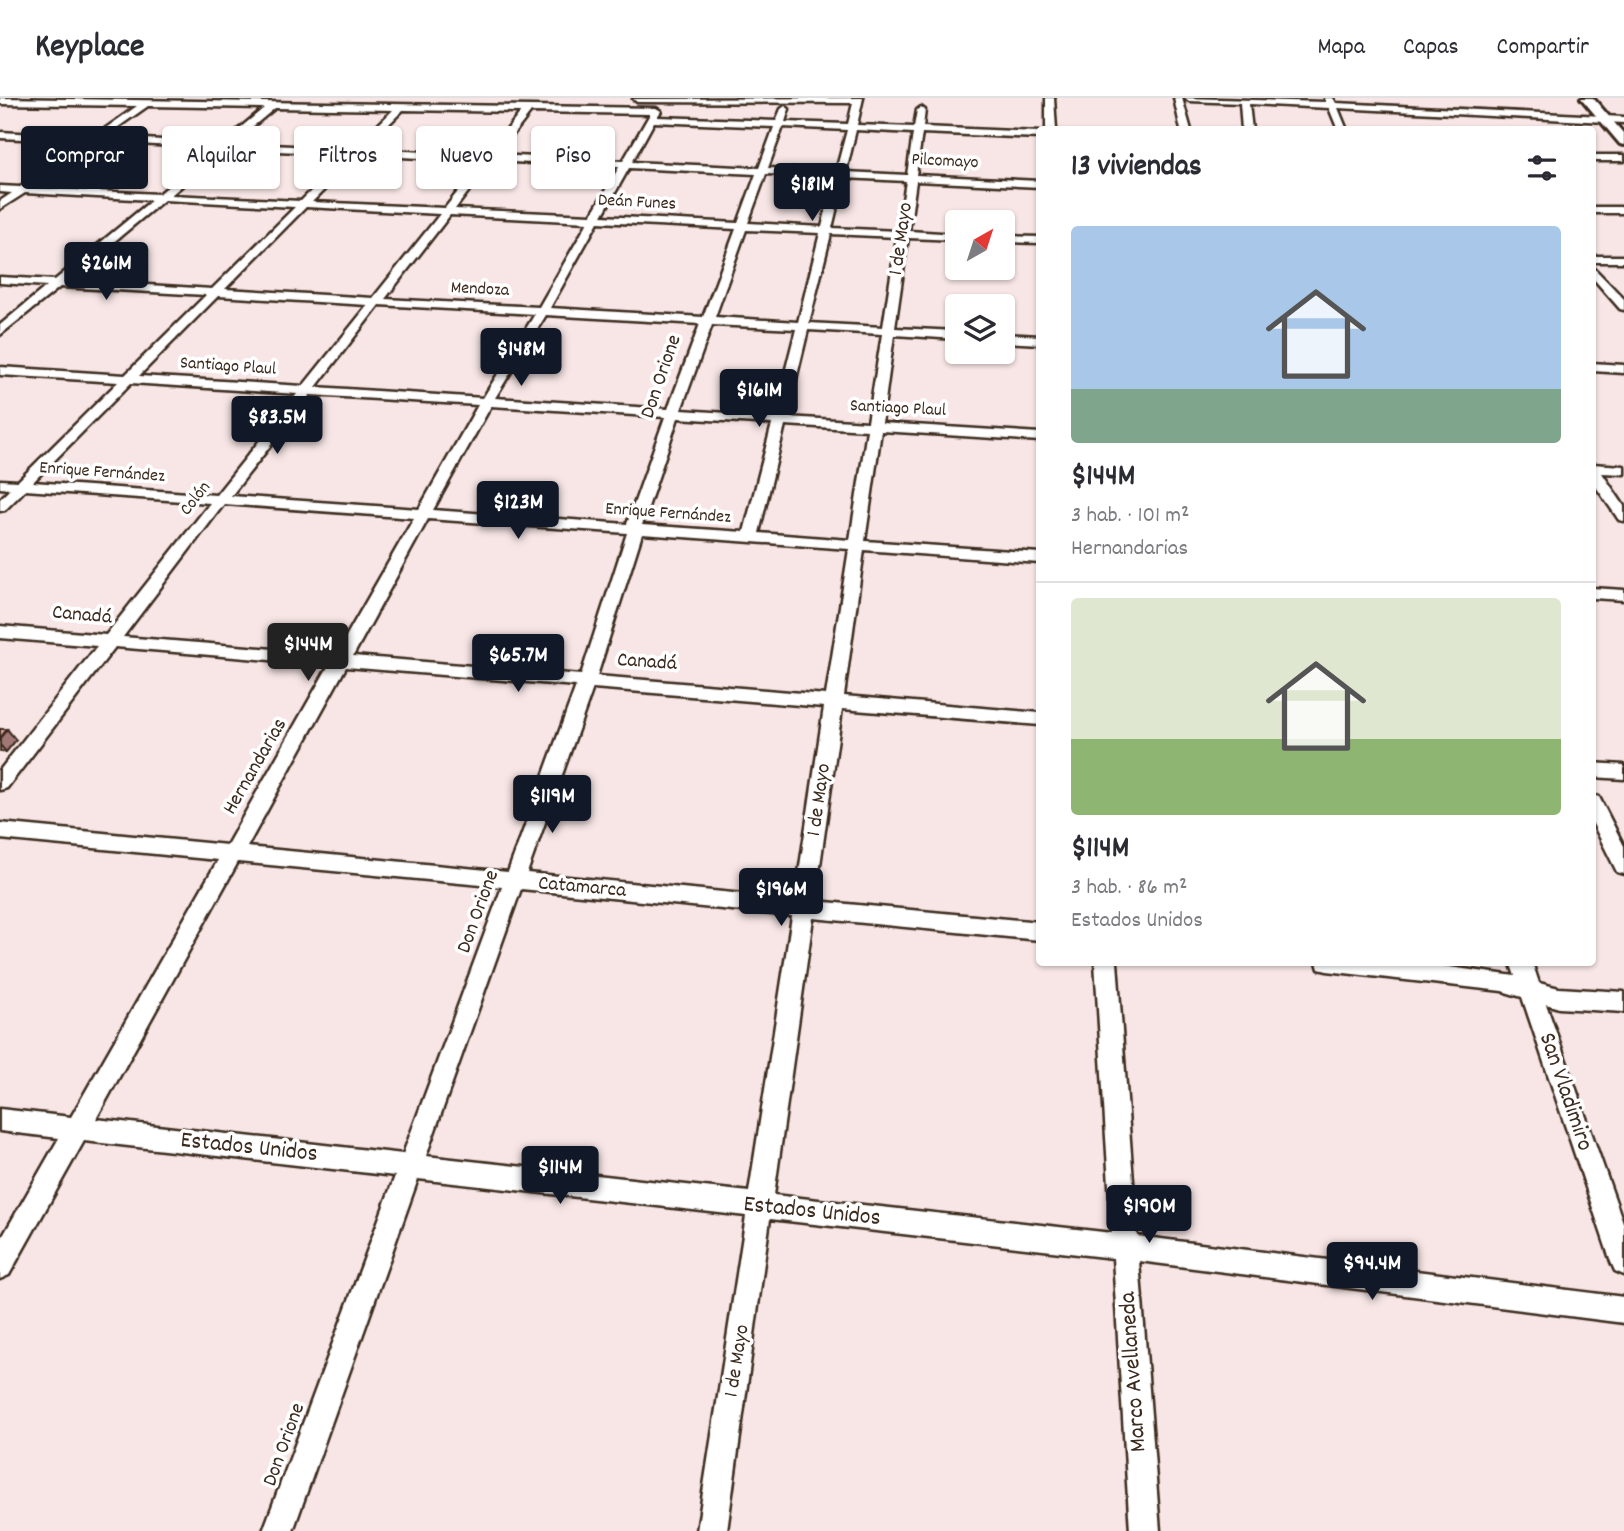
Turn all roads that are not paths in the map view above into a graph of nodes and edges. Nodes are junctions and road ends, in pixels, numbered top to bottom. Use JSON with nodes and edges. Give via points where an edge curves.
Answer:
{"nodes":[{"id":1,"x":1049,"y":98,"type":"edge"},
{"id":2,"x":1178,"y":98,"type":"edge"},
{"id":3,"x":1189,"y":98,"type":"edge"},
{"id":4,"x":1462,"y":98,"type":"edge"},
{"id":5,"x":1587,"y":98,"type":"edge"},
{"id":6,"x":622,"y":99,"type":"edge"},
{"id":7,"x":859,"y":99,"type":"edge"},
{"id":8,"x":1244,"y":99,"type":"edge"},
{"id":9,"x":149,"y":100,"type":"edge"},
{"id":10,"x":0,"y":101,"type":"edge"},
{"id":11,"x":1331,"y":101,"type":"edge"},
{"id":12,"x":20,"y":102,"type":"junction"},
{"id":13,"x":922,"y":103,"type":"edge"},
{"id":14,"x":273,"y":105,"type":"junction"},
{"id":15,"x":657,"y":106,"type":"edge"},
{"id":16,"x":401,"y":107,"type":"junction"},
{"id":17,"x":529,"y":108,"type":"junction"},
{"id":18,"x":787,"y":108,"type":"edge"},
{"id":19,"x":1471,"y":111,"type":"junction"},
{"id":20,"x":0,"y":114,"type":"edge"},
{"id":21,"x":1605,"y":119,"type":"junction"},
{"id":22,"x":1478,"y":120,"type":"dead end"},
{"id":23,"x":1624,"y":120,"type":"edge"},
{"id":24,"x":113,"y":126,"type":"edge"},
{"id":25,"x":247,"y":126,"type":"edge"},
{"id":26,"x":381,"y":126,"type":"edge"},
{"id":27,"x":515,"y":126,"type":"edge"},
{"id":28,"x":1051,"y":126,"type":"edge"},
{"id":29,"x":1185,"y":126,"type":"edge"},
{"id":30,"x":1247,"y":126,"type":"edge"},
{"id":31,"x":1341,"y":126,"type":"edge"},
{"id":32,"x":852,"y":127,"type":"junction"},
{"id":33,"x":918,"y":130,"type":"junction"},
{"id":34,"x":0,"y":135,"type":"edge"},
{"id":35,"x":1036,"y":135,"type":"edge"},
{"id":36,"x":21,"y":136,"type":"edge"},
{"id":37,"x":1624,"y":141,"type":"edge"},
{"id":38,"x":1596,"y":158,"type":"edge"},
{"id":39,"x":1624,"y":158,"type":"edge"},
{"id":40,"x":517,"y":160,"type":"edge"},
{"id":41,"x":625,"y":165,"type":"junction"},
{"id":42,"x":764,"y":171,"type":"junction"},
{"id":43,"x":840,"y":175,"type":"junction"},
{"id":44,"x":911,"y":178,"type":"junction"},
{"id":45,"x":1036,"y":184,"type":"edge"},
{"id":46,"x":0,"y":189,"type":"edge"},
{"id":47,"x":171,"y":189,"type":"edge"},
{"id":48,"x":317,"y":189,"type":"edge"},
{"id":49,"x":464,"y":189,"type":"edge"},
{"id":50,"x":22,"y":190,"type":"junction"},
{"id":51,"x":161,"y":197,"type":"junction"},
{"id":52,"x":302,"y":204,"type":"junction"},
{"id":53,"x":0,"y":206,"type":"edge"},
{"id":54,"x":1596,"y":210,"type":"edge"},
{"id":55,"x":1624,"y":210,"type":"edge"},
{"id":56,"x":446,"y":211,"type":"junction"},
{"id":57,"x":594,"y":219,"type":"junction"},
{"id":58,"x":743,"y":226,"type":"junction"},
{"id":59,"x":826,"y":230,"type":"junction"},
{"id":60,"x":902,"y":234,"type":"junction"},
{"id":61,"x":945,"y":236,"type":"edge"},
{"id":62,"x":1015,"y":239,"type":"edge"},
{"id":63,"x":1036,"y":240,"type":"edge"},
{"id":64,"x":1596,"y":259,"type":"edge"},
{"id":65,"x":1624,"y":259,"type":"edge"},
{"id":66,"x":1596,"y":274,"type":"edge"},
{"id":67,"x":0,"y":280,"type":"edge"},
{"id":68,"x":59,"y":283,"type":"junction"},
{"id":69,"x":214,"y":292,"type":"junction"},
{"id":70,"x":376,"y":302,"type":"junction"},
{"id":71,"x":1624,"y":306,"type":"edge"},
{"id":72,"x":542,"y":312,"type":"junction"},
{"id":73,"x":706,"y":321,"type":"junction"},
{"id":74,"x":803,"y":327,"type":"junction"},
{"id":75,"x":0,"y":331,"type":"edge"},
{"id":76,"x":888,"y":331,"type":"junction"},
{"id":77,"x":945,"y":334,"type":"edge"},
{"id":78,"x":1015,"y":339,"type":"edge"},
{"id":79,"x":1036,"y":340,"type":"edge"},
{"id":80,"x":1596,"y":367,"type":"edge"},
{"id":81,"x":1624,"y":369,"type":"edge"},
{"id":82,"x":0,"y":371,"type":"edge"},
{"id":83,"x":127,"y":380,"type":"junction"},
{"id":84,"x":306,"y":391,"type":"junction"},
{"id":85,"x":486,"y":403,"type":"junction"},
{"id":86,"x":674,"y":415,"type":"junction"},
{"id":87,"x":779,"y":421,"type":"junction"},
{"id":88,"x":874,"y":427,"type":"junction"},
{"id":89,"x":1036,"y":437,"type":"edge"},
{"id":90,"x":1596,"y":468,"type":"edge"},
{"id":91,"x":1624,"y":470,"type":"edge"},
{"id":92,"x":1596,"y":474,"type":"edge"},
{"id":93,"x":0,"y":484,"type":"edge"},
{"id":94,"x":21,"y":486,"type":"junction"},
{"id":95,"x":219,"y":501,"type":"junction"},
{"id":96,"x":0,"y":507,"type":"edge"},
{"id":97,"x":422,"y":516,"type":"junction"},
{"id":98,"x":1624,"y":517,"type":"edge"},
{"id":99,"x":634,"y":531,"type":"junction"},
{"id":100,"x":750,"y":539,"type":"junction"},
{"id":101,"x":855,"y":547,"type":"junction"},
{"id":102,"x":1036,"y":558,"type":"edge"},
{"id":103,"x":1596,"y":593,"type":"edge"},
{"id":104,"x":1624,"y":595,"type":"edge"},
{"id":105,"x":0,"y":632,"type":"edge"},
{"id":106,"x":111,"y":641,"type":"junction"},
{"id":107,"x":343,"y":660,"type":"junction"},
{"id":108,"x":587,"y":681,"type":"junction"},
{"id":109,"x":834,"y":700,"type":"junction"},
{"id":110,"x":1036,"y":719,"type":"edge"},
{"id":111,"x":1596,"y":770,"type":"edge"},
{"id":112,"x":1624,"y":772,"type":"edge"},
{"id":113,"x":0,"y":783,"type":"edge"},
{"id":114,"x":1596,"y":810,"type":"edge"},
{"id":115,"x":0,"y":831,"type":"edge"},
{"id":116,"x":232,"y":855,"type":"junction"},
{"id":117,"x":1624,"y":866,"type":"edge"},
{"id":118,"x":514,"y":882,"type":"junction"},
{"id":119,"x":805,"y":907,"type":"junction"},
{"id":120,"x":1036,"y":931,"type":"edge"},
{"id":121,"x":1106,"y":966,"type":"edge"},
{"id":122,"x":1362,"y":966,"type":"edge"},
{"id":123,"x":1522,"y":966,"type":"edge"},
{"id":124,"x":1530,"y":990,"type":"junction"},
{"id":125,"x":1624,"y":1002,"type":"edge"},
{"id":126,"x":0,"y":1120,"type":"edge"},
{"id":127,"x":77,"y":1129,"type":"junction"},
{"id":128,"x":410,"y":1167,"type":"junction"},
{"id":129,"x":762,"y":1206,"type":"junction"},
{"id":130,"x":1126,"y":1247,"type":"junction"},
{"id":131,"x":1624,"y":1262,"type":"edge"},
{"id":132,"x":0,"y":1266,"type":"edge"},
{"id":133,"x":1624,"y":1310,"type":"edge"},
{"id":134,"x":278,"y":1531,"type":"edge"},
{"id":135,"x":712,"y":1531,"type":"edge"},
{"id":136,"x":1144,"y":1531,"type":"edge"}],
"edges":[{"from":1,"to":28,"type":"street"},
{"from":2,"to":29,"type":"street"},
{"from":3,"to":8,"type":"street"},
{"from":4,"to":19,"type":"street"},
{"from":5,"to":21,"type":"main road"},
{"from":6,"to":15,"type":"street"},
{"from":7,"to":18,"type":"street"},
{"from":7,"to":32,"type":"street"},
{"from":8,"to":11,"type":"street"},
{"from":8,"to":30,"type":"street"},
{"from":9,"to":12,"type":"street"},
{"from":9,"to":14,"type":"street"},
{"from":9,"to":24,"type":"street"},
{"from":10,"to":12,"type":"street"},
{"from":11,"to":19,"type":"street"},
{"from":11,"to":31,"type":"street"},
{"from":12,"to":20,"type":"street"},
{"from":13,"to":33,"type":"street","name":"1 de Mayo"},
{"from":14,"to":16,"type":"street"},
{"from":14,"to":25,"type":"street"},
{"from":15,"to":17,"type":"street"},
{"from":15,"to":18,"type":"street"},
{"from":15,"to":18,"type":"street"},
{"from":15,"to":41,"type":"street","name":"Hernandarias"},
{"from":16,"to":17,"type":"street"},
{"from":16,"to":26,"type":"street"},
{"from":17,"to":27,"type":"street","name":"Colón"},
{"from":18,"to":32,"type":"street"},
{"from":18,"to":42,"type":"street","name":"Don Orione"},
{"from":19,"to":21,"type":"street"},
{"from":19,"to":22,"type":"street"},
{"from":21,"to":23,"type":"street"},
{"from":21,"to":37,"type":"main road"},
{"from":32,"to":33,"type":"street"},
{"from":32,"to":43,"type":"street"},
{"from":33,"to":35,"type":"street"},
{"from":33,"to":44,"type":"street","name":"1 de Mayo"},
{"from":34,"to":36,"type":"street"},
{"from":38,"to":39,"type":"street"},
{"from":40,"to":41,"type":"street","name":"Pilcomayo"},
{"from":41,"to":42,"type":"street","name":"Pilcomayo"},
{"from":41,"to":57,"type":"street","name":"Hernandarias"},
{"from":42,"to":43,"type":"street","name":"Pilcomayo"},
{"from":42,"to":58,"type":"street","name":"Don Orione"},
{"from":43,"to":44,"type":"street","name":"Pilcomayo"},
{"from":43,"to":59,"type":"street"},
{"from":44,"to":45,"type":"street","name":"Pilcomayo"},
{"from":44,"to":60,"type":"street","name":"1 de Mayo"},
{"from":46,"to":50,"type":"street","name":"Deán Funes"},
{"from":47,"to":51,"type":"street"},
{"from":48,"to":52,"type":"street"},
{"from":49,"to":56,"type":"street","name":"Colón"},
{"from":50,"to":51,"type":"street","name":"Deán Funes"},
{"from":50,"to":53,"type":"street"},
{"from":51,"to":52,"type":"street","name":"Deán Funes"},
{"from":51,"to":68,"type":"street"},
{"from":52,"to":56,"type":"street","name":"Deán Funes"},
{"from":52,"to":69,"type":"street"},
{"from":54,"to":55,"type":"street"},
{"from":56,"to":57,"type":"street","name":"Deán Funes"},
{"from":56,"to":70,"type":"street","name":"Colón"},
{"from":57,"to":58,"type":"street","name":"Deán Funes"},
{"from":57,"to":72,"type":"street","name":"Hernandarias"},
{"from":58,"to":59,"type":"street","name":"Deán Funes"},
{"from":58,"to":73,"type":"street","name":"Don Orione"},
{"from":59,"to":60,"type":"street","name":"Deán Funes"},
{"from":59,"to":74,"type":"street"},
{"from":60,"to":61,"type":"street","name":"Deán Funes"},
{"from":60,"to":76,"type":"street","name":"1 de Mayo"},
{"from":62,"to":63,"type":"street"},
{"from":64,"to":65,"type":"street"},
{"from":66,"to":71,"type":"street"},
{"from":67,"to":68,"type":"street","name":"Mendoza"},
{"from":68,"to":69,"type":"street","name":"Mendoza"},
{"from":68,"to":75,"type":"street"},
{"from":69,"to":70,"type":"street","name":"Mendoza"},
{"from":69,"to":83,"type":"street"},
{"from":70,"to":72,"type":"street","name":"Mendoza"},
{"from":70,"to":84,"type":"street","name":"Colón"},
{"from":72,"to":73,"type":"street","name":"Mendoza"},
{"from":72,"to":85,"type":"street","name":"Hernandarias"},
{"from":73,"to":74,"type":"street","name":"Mendoza"},
{"from":73,"to":86,"type":"street","name":"Don Orione"},
{"from":74,"to":76,"type":"street","name":"Mendoza"},
{"from":74,"to":87,"type":"street"},
{"from":76,"to":77,"type":"street","name":"Mendoza"},
{"from":76,"to":88,"type":"street","name":"1 de Mayo"},
{"from":78,"to":79,"type":"street"},
{"from":80,"to":81,"type":"street"},
{"from":82,"to":83,"type":"street","name":"Santiago Plaul"},
{"from":83,"to":84,"type":"street","name":"Santiago Plaul"},
{"from":83,"to":94,"type":"street"},
{"from":84,"to":85,"type":"street","name":"Santiago Plaul"},
{"from":84,"to":95,"type":"street","name":"Colón"},
{"from":85,"to":86,"type":"street","name":"Santiago Plaul"},
{"from":85,"to":97,"type":"street","name":"Hernandarias"},
{"from":86,"to":87,"type":"street","name":"Santiago Plaul"},
{"from":86,"to":99,"type":"street","name":"Don Orione"},
{"from":87,"to":88,"type":"street","name":"Santiago Plaul"},
{"from":87,"to":100,"type":"street"},
{"from":88,"to":89,"type":"street","name":"Santiago Plaul"},
{"from":88,"to":101,"type":"street","name":"1 de Mayo"},
{"from":90,"to":91,"type":"street"},
{"from":92,"to":98,"type":"street"},
{"from":93,"to":94,"type":"street","name":"Enrique Fernández"},
{"from":94,"to":95,"type":"street","name":"Enrique Fernández"},
{"from":94,"to":96,"type":"street"},
{"from":95,"to":97,"type":"street","name":"Enrique Fernández"},
{"from":95,"to":106,"type":"street","name":"Colón"},
{"from":97,"to":99,"type":"street","name":"Enrique Fernández"},
{"from":97,"to":107,"type":"street","name":"Hernandarias"},
{"from":99,"to":100,"type":"street","name":"Enrique Fernández"},
{"from":99,"to":108,"type":"street","name":"Don Orione"},
{"from":100,"to":101,"type":"street","name":"Enrique Fernández"},
{"from":101,"to":102,"type":"street","name":"Enrique Fernández"},
{"from":101,"to":109,"type":"street","name":"1 de Mayo"},
{"from":103,"to":104,"type":"street"},
{"from":105,"to":106,"type":"street","name":"Canadá"},
{"from":106,"to":107,"type":"street","name":"Canadá"},
{"from":106,"to":113,"type":"street","name":"Colón"},
{"from":107,"to":108,"type":"street","name":"Canadá"},
{"from":107,"to":116,"type":"street","name":"Hernandarias"},
{"from":108,"to":109,"type":"street","name":"Canadá"},
{"from":108,"to":118,"type":"street","name":"Don Orione"},
{"from":109,"to":110,"type":"street","name":"Canadá"},
{"from":109,"to":119,"type":"street","name":"1 de Mayo"},
{"from":111,"to":112,"type":"street"},
{"from":114,"to":117,"type":"street"},
{"from":115,"to":116,"type":"street","name":"Catamarca"},
{"from":116,"to":118,"type":"street","name":"Catamarca"},
{"from":116,"to":127,"type":"street","name":"Hernandarias"},
{"from":118,"to":119,"type":"street","name":"Catamarca"},
{"from":118,"to":128,"type":"street","name":"Don Orione"},
{"from":119,"to":120,"type":"street","name":"Catamarca"},
{"from":119,"to":129,"type":"street","name":"1 de Mayo"},
{"from":121,"to":130,"type":"street","name":"Marco Avellaneda"},
{"from":122,"to":124,"type":"street","via":[[1502,982]]},
{"from":123,"to":124,"type":"street","name":"San Vladimiro"},
{"from":124,"to":125,"type":"street","via":[[1559,998]]},
{"from":124,"to":131,"type":"street","name":"San Vladimiro"},
{"from":126,"to":127,"type":"street","name":"Estados Unidos"},
{"from":127,"to":128,"type":"street","name":"Estados Unidos"},
{"from":127,"to":132,"type":"street","name":"Hernandarias"},
{"from":128,"to":129,"type":"street","name":"Estados Unidos"},
{"from":128,"to":134,"type":"street","name":"Don Orione"},
{"from":129,"to":130,"type":"street","name":"Estados Unidos"},
{"from":129,"to":135,"type":"street","name":"1 de Mayo"},
{"from":130,"to":133,"type":"street","name":"Estados Unidos"},
{"from":130,"to":136,"type":"street","name":"Marco Avellaneda"}]}
